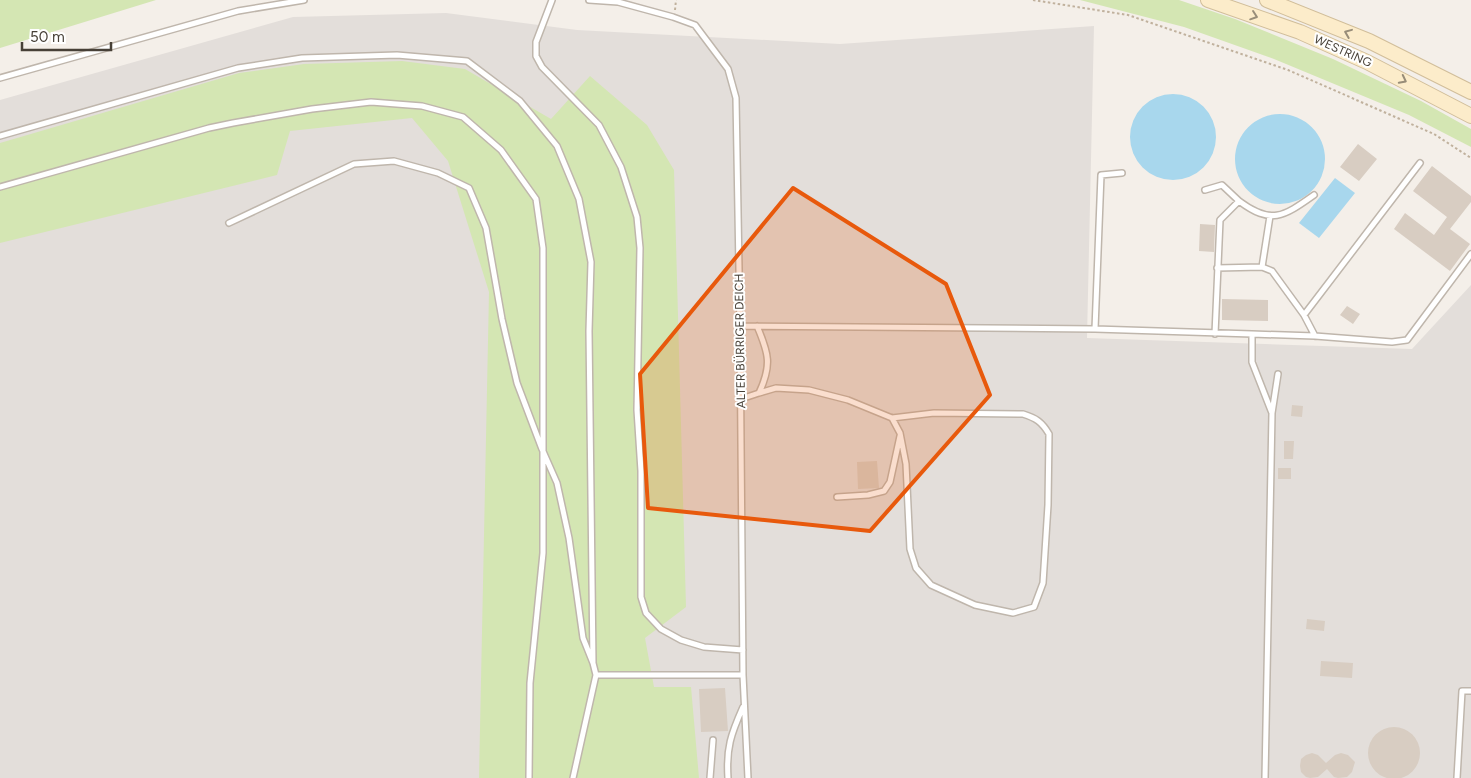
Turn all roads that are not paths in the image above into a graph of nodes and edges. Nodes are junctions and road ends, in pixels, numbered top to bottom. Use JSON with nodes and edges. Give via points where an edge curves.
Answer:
{"nodes":[{"id":1,"x":304,"y":0,"type":"edge"},
{"id":2,"x":552,"y":0,"type":"edge"},
{"id":3,"x":589,"y":0,"type":"edge"},
{"id":4,"x":1208,"y":0,"type":"edge"},
{"id":5,"x":1267,"y":0,"type":"edge"},
{"id":6,"x":0,"y":78,"type":"edge"},
{"id":7,"x":1471,"y":92,"type":"edge"},
{"id":8,"x":1471,"y":116,"type":"edge"},
{"id":9,"x":0,"y":136,"type":"edge"},
{"id":10,"x":1420,"y":163,"type":"dead end"},
{"id":11,"x":1122,"y":172,"type":"dead end"},
{"id":12,"x":0,"y":186,"type":"edge"},
{"id":13,"x":1204,"y":190,"type":"dead end"},
{"id":14,"x":1314,"y":195,"type":"dead end"},
{"id":15,"x":1239,"y":201,"type":"junction"},
{"id":16,"x":1270,"y":216,"type":"junction"},
{"id":17,"x":229,"y":223,"type":"dead end"},
{"id":18,"x":1471,"y":254,"type":"edge"},
{"id":19,"x":1262,"y":267,"type":"junction"},
{"id":20,"x":1217,"y":268,"type":"junction"},
{"id":21,"x":1304,"y":315,"type":"junction"},
{"id":22,"x":740,"y":326,"type":"junction"},
{"id":23,"x":757,"y":326,"type":"junction"},
{"id":24,"x":1095,"y":329,"type":"junction"},
{"id":25,"x":1215,"y":334,"type":"junction"},
{"id":26,"x":1252,"y":334,"type":"junction"},
{"id":27,"x":1315,"y":336,"type":"junction"},
{"id":28,"x":1278,"y":374,"type":"dead end"},
{"id":29,"x":759,"y":393,"type":"junction"},
{"id":30,"x":741,"y":399,"type":"junction"},
{"id":31,"x":1272,"y":413,"type":"junction"},
{"id":32,"x":892,"y":418,"type":"junction"},
{"id":33,"x":900,"y":433,"type":"junction"},
{"id":34,"x":542,"y":449,"type":"junction"},
{"id":35,"x":838,"y":497,"type":"dead end"},
{"id":36,"x":742,"y":650,"type":"junction"},
{"id":37,"x":593,"y":663,"type":"junction"},
{"id":38,"x":743,"y":674,"type":"junction"},
{"id":39,"x":596,"y":675,"type":"junction"},
{"id":40,"x":1471,"y":691,"type":"edge"},
{"id":41,"x":744,"y":704,"type":"junction"},
{"id":42,"x":714,"y":740,"type":"dead end"},
{"id":43,"x":529,"y":778,"type":"edge"},
{"id":44,"x":573,"y":778,"type":"edge"},
{"id":45,"x":710,"y":778,"type":"edge"},
{"id":46,"x":728,"y":778,"type":"edge"},
{"id":47,"x":748,"y":778,"type":"edge"},
{"id":48,"x":1264,"y":778,"type":"edge"},
{"id":49,"x":1457,"y":778,"type":"edge"}],
"edges":[{"from":1,"to":6,"type":"lane","via":[[238,11]]},
{"from":2,"to":36,"type":"lane","via":[[536,42],[536,56],[542,67],[599,125],[621,167],[637,217],[640,248],[637,410],[642,597],[646,613],[662,629],[681,640],[704,647]]},
{"from":3,"to":22,"type":"lane","name":"ALTER BÜRRIGER DEICH","via":[[618,2],[695,25],[728,69],[736,98]]},
{"from":4,"to":8,"type":"main road","name":"WESTRING","one_way":true,"via":[[1325,43]]},
{"from":7,"to":5,"type":"main road","name":"WESTRING","one_way":true,"via":[[1369,41]]},
{"from":9,"to":37,"type":"lane","via":[[238,68],[302,58],[397,55],[467,61],[520,101],[558,146],[579,200],[591,262]]},
{"from":10,"to":21,"type":"lane"},
{"from":11,"to":24,"type":"lane","via":[[1101,175]]},
{"from":12,"to":34,"type":"lane","via":[[209,128],[312,109],[371,102],[422,106],[462,117],[501,150],[536,199],[543,248]]},
{"from":13,"to":15,"type":"lane","via":[[1222,185]]},
{"from":14,"to":16,"type":"lane","via":[[1290,211]]},
{"from":15,"to":16,"type":"lane","via":[[1253,212]]},
{"from":15,"to":20,"type":"lane","via":[[1220,220]]},
{"from":16,"to":19,"type":"lane"},
{"from":17,"to":34,"type":"lane","via":[[354,164],[394,161],[438,173],[469,188],[486,228],[517,383]]},
{"from":18,"to":27,"type":"lane","via":[[1407,340],[1392,342]]},
{"from":19,"to":20,"type":"lane"},
{"from":19,"to":21,"type":"lane","via":[[1272,270]]},
{"from":20,"to":25,"type":"lane"},
{"from":21,"to":27,"type":"lane"},
{"from":22,"to":23,"type":"lane"},
{"from":22,"to":30,"type":"lane","name":"ALTER BÜRRIGER DEICH"},
{"from":23,"to":24,"type":"lane"},
{"from":23,"to":29,"type":"lane","via":[[768,361],[767,377]]},
{"from":24,"to":25,"type":"lane"},
{"from":25,"to":26,"type":"lane"},
{"from":26,"to":27,"type":"lane"},
{"from":26,"to":31,"type":"lane","via":[[1252,362]]},
{"from":28,"to":31,"type":"lane"},
{"from":29,"to":30,"type":"lane"},
{"from":29,"to":32,"type":"lane","via":[[776,388],[809,390],[848,400]]},
{"from":30,"to":36,"type":"lane","name":"ALTER BÜRRIGER DEICH"},
{"from":31,"to":48,"type":"lane"},
{"from":32,"to":33,"type":"lane"},
{"from":32,"to":33,"type":"lane","via":[[934,413],[1023,414],[1044,425],[1049,434],[1048,505],[1043,583],[1034,607],[1013,613],[975,605],[931,585],[916,568],[910,549],[906,464]]},
{"from":33,"to":35,"type":"lane","via":[[890,482],[884,491]]},
{"from":34,"to":37,"type":"lane","via":[[557,483],[569,538],[583,638]]},
{"from":34,"to":43,"type":"lane","via":[[543,553],[530,683]]},
{"from":36,"to":38,"type":"lane","name":"ALTER BÜRRIGER DEICH"},
{"from":37,"to":39,"type":"lane"},
{"from":38,"to":39,"type":"lane"},
{"from":38,"to":41,"type":"lane","name":"ALTER BÜRRIGER DEICH"},
{"from":39,"to":44,"type":"lane"},
{"from":40,"to":49,"type":"lane","via":[[1462,691]]},
{"from":41,"to":46,"type":"lane","via":[[728,746]]},
{"from":41,"to":47,"type":"lane","name":"ALTER BÜRRIGER DEICH"},
{"from":42,"to":45,"type":"lane"}]}
